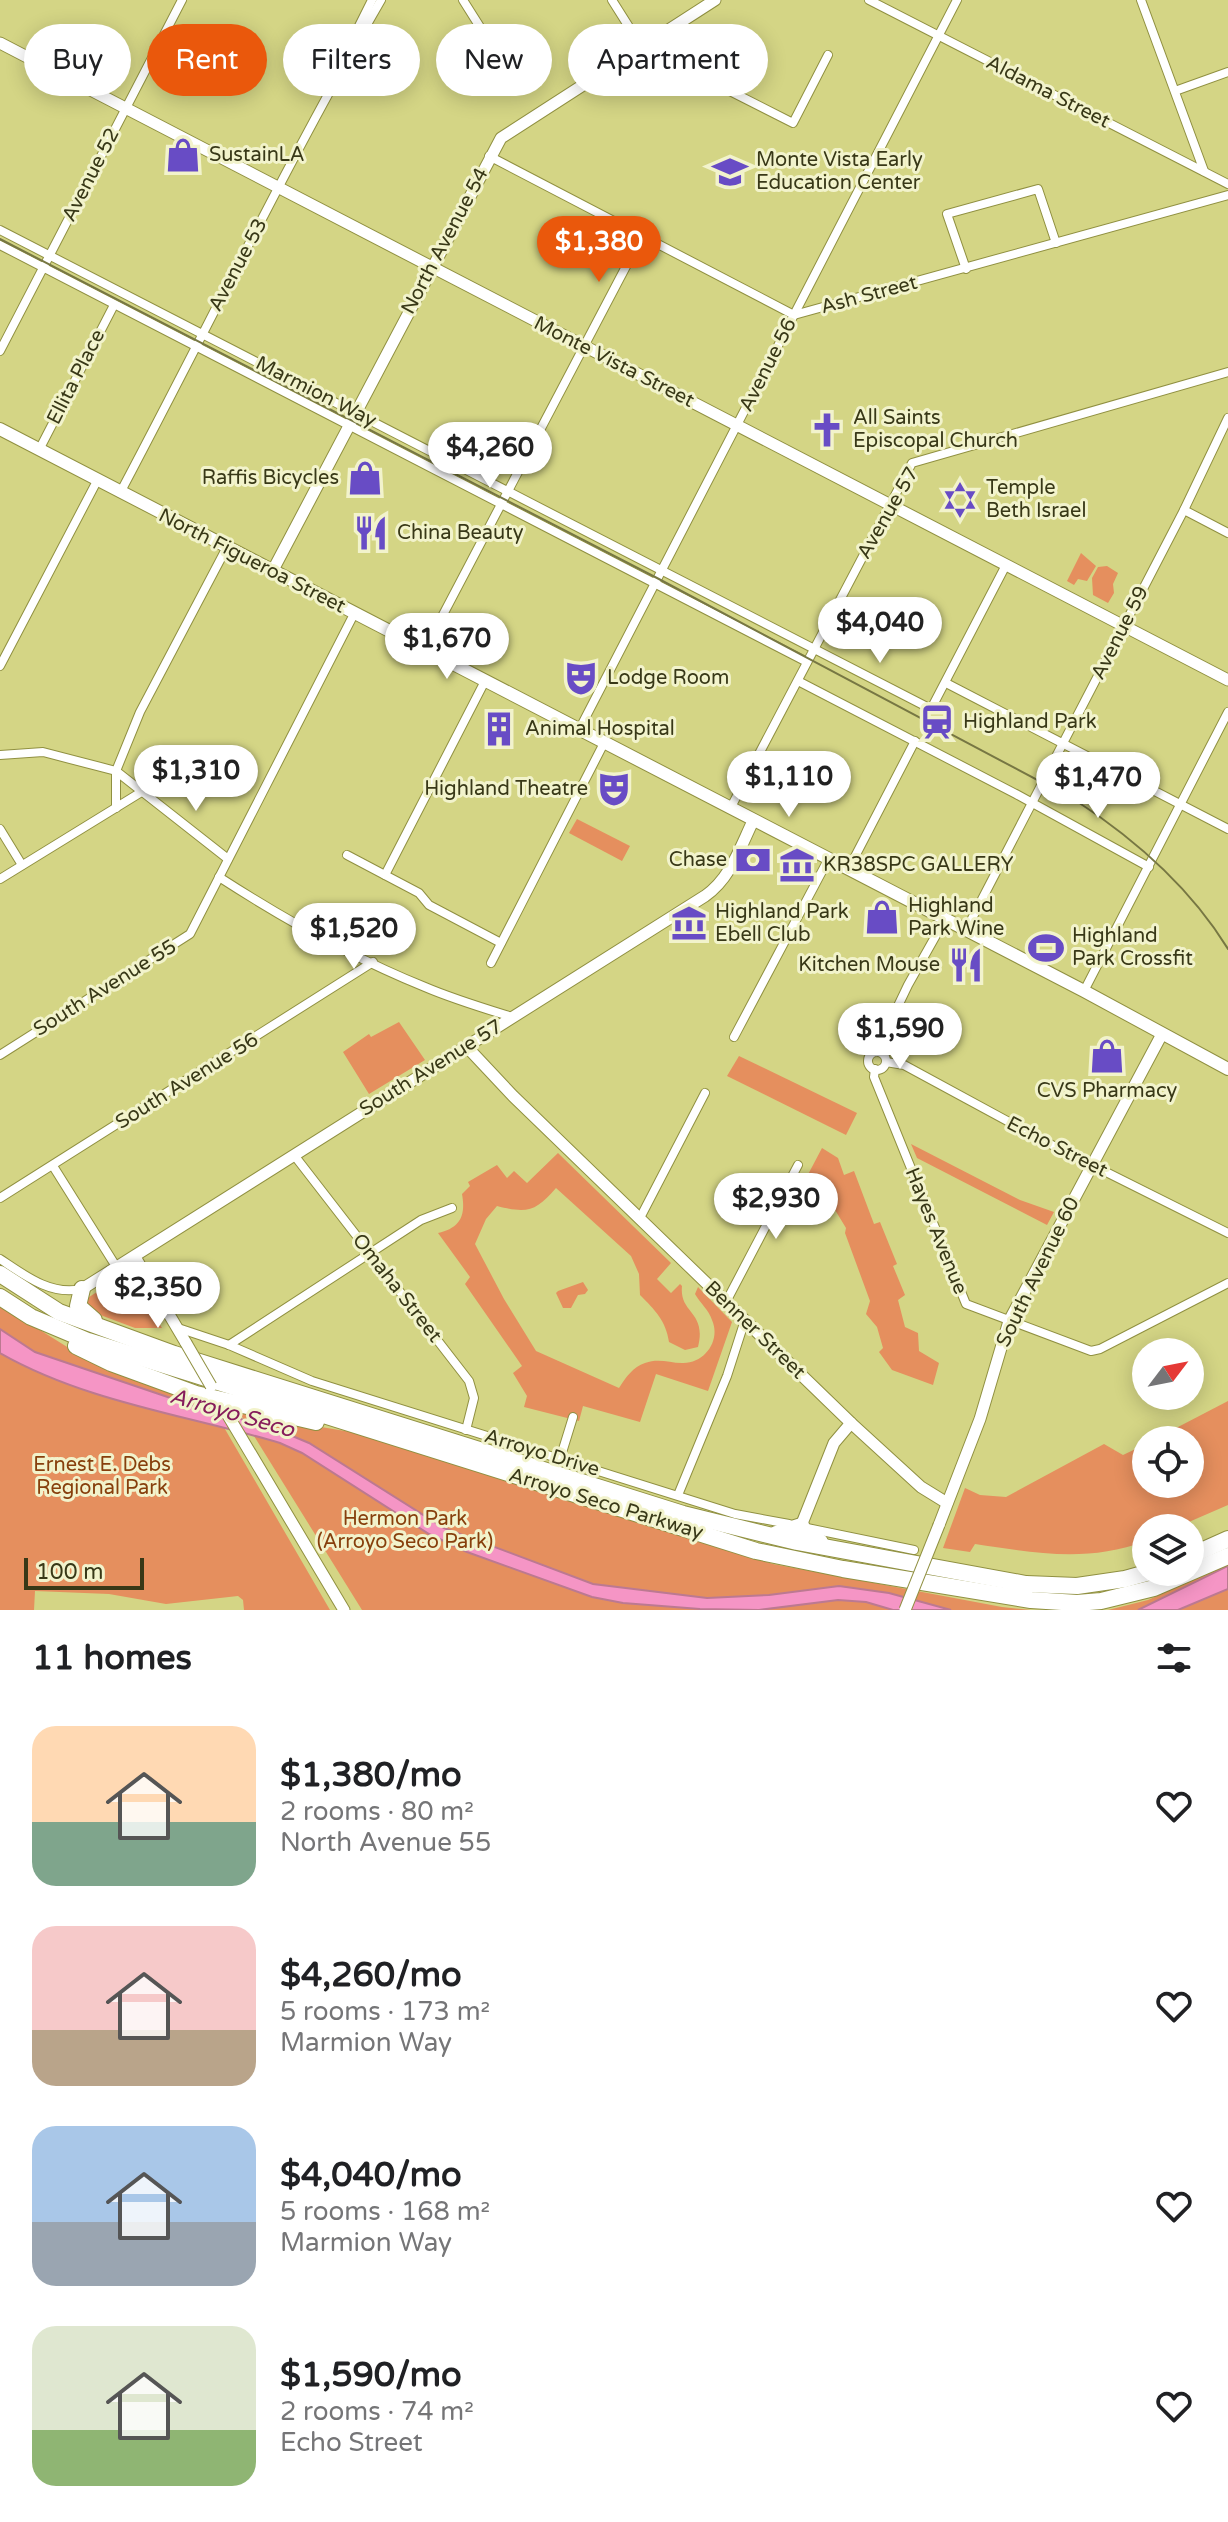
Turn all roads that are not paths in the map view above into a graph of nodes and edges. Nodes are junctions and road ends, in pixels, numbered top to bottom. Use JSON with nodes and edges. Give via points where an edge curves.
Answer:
{"nodes":[{"id":1,"x":182,"y":0,"type":"edge"},
{"id":2,"x":372,"y":0,"type":"edge"},
{"id":3,"x":381,"y":0,"type":"edge"},
{"id":4,"x":463,"y":0,"type":"edge"},
{"id":5,"x":612,"y":0,"type":"edge"},
{"id":6,"x":715,"y":0,"type":"edge"},
{"id":7,"x":869,"y":0,"type":"edge"},
{"id":8,"x":957,"y":0,"type":"edge"},
{"id":9,"x":1141,"y":0,"type":"edge"},
{"id":10,"x":360,"y":24,"type":"edge"},
{"id":11,"x":366,"y":24,"type":"edge"},
{"id":12,"x":478,"y":24,"type":"edge"},
{"id":13,"x":627,"y":24,"type":"edge"},
{"id":14,"x":676,"y":24,"type":"edge"},
{"id":15,"x":937,"y":35,"type":"junction"},
{"id":16,"x":0,"y":43,"type":"edge"},
{"id":17,"x":828,"y":55,"type":"dead end"},
{"id":18,"x":1228,"y":72,"type":"edge"},
{"id":19,"x":1175,"y":91,"type":"junction"},
{"id":20,"x":568,"y":94,"type":"edge"},
{"id":21,"x":327,"y":96,"type":"edge"},
{"id":22,"x":740,"y":96,"type":"edge"},
{"id":23,"x":125,"y":108,"type":"junction"},
{"id":24,"x":489,"y":156,"type":"junction"},
{"id":25,"x":1204,"y":171,"type":"junction"},
{"id":26,"x":1228,"y":184,"type":"edge"},
{"id":27,"x":279,"y":188,"type":"junction"},
{"id":28,"x":1228,"y":195,"type":"edge"},
{"id":29,"x":0,"y":230,"type":"edge"},
{"id":30,"x":642,"y":236,"type":"junction"},
{"id":31,"x":1056,"y":243,"type":"junction"},
{"id":32,"x":0,"y":245,"type":"edge"},
{"id":33,"x":49,"y":256,"type":"junction"},
{"id":34,"x":431,"y":267,"type":"junction"},
{"id":35,"x":43,"y":268,"type":"junction"},
{"id":36,"x":966,"y":269,"type":"junction"},
{"id":37,"x":114,"y":305,"type":"junction"},
{"id":38,"x":794,"y":315,"type":"junction"},
{"id":39,"x":203,"y":333,"type":"junction"},
{"id":40,"x":196,"y":347,"type":"junction"},
{"id":41,"x":585,"y":347,"type":"junction"},
{"id":42,"x":0,"y":351,"type":"edge"},
{"id":43,"x":1228,"y":372,"type":"edge"},
{"id":44,"x":356,"y":413,"type":"junction"},
{"id":45,"x":1228,"y":418,"type":"edge"},
{"id":46,"x":350,"y":425,"type":"junction"},
{"id":47,"x":737,"y":426,"type":"junction"},
{"id":48,"x":0,"y":429,"type":"edge"},
{"id":49,"x":1224,"y":437,"type":"edge"},
{"id":50,"x":39,"y":450,"type":"junction"},
{"id":51,"x":97,"y":481,"type":"junction"},
{"id":52,"x":507,"y":492,"type":"junction"},
{"id":53,"x":120,"y":493,"type":"junction"},
{"id":54,"x":502,"y":504,"type":"junction"},
{"id":55,"x":889,"y":505,"type":"junction"},
{"id":56,"x":1184,"y":510,"type":"junction"},
{"id":57,"x":1228,"y":533,"type":"edge"},
{"id":58,"x":227,"y":547,"type":"junction"},
{"id":59,"x":1006,"y":565,"type":"junction"},
{"id":60,"x":273,"y":570,"type":"junction"},
{"id":61,"x":661,"y":571,"type":"junction"},
{"id":62,"x":655,"y":582,"type":"junction"},
{"id":63,"x":354,"y":614,"type":"junction"},
{"id":64,"x":1124,"y":625,"type":"junction"},
{"id":65,"x":425,"y":649,"type":"junction"},
{"id":66,"x":815,"y":650,"type":"junction"},
{"id":67,"x":807,"y":662,"type":"junction"},
{"id":68,"x":0,"y":666,"type":"edge"},
{"id":69,"x":1228,"y":680,"type":"edge"},
{"id":70,"x":485,"y":681,"type":"junction"},
{"id":71,"x":798,"y":681,"type":"junction"},
{"id":72,"x":946,"y":683,"type":"junction"},
{"id":73,"x":1228,"y":712,"type":"edge"},
{"id":74,"x":579,"y":730,"type":"junction"},
{"id":75,"x":915,"y":741,"type":"junction"},
{"id":76,"x":604,"y":743,"type":"junction"},
{"id":77,"x":1063,"y":744,"type":"junction"},
{"id":78,"x":0,"y":755,"type":"edge"},
{"id":79,"x":116,"y":771,"type":"junction"},
{"id":80,"x":143,"y":791,"type":"junction"},
{"id":81,"x":1032,"y":802,"type":"junction"},
{"id":82,"x":1180,"y":804,"type":"junction"},
{"id":83,"x":116,"y":808,"type":"junction"},
{"id":84,"x":730,"y":809,"type":"junction"},
{"id":85,"x":753,"y":821,"type":"junction"},
{"id":86,"x":0,"y":829,"type":"edge"},
{"id":87,"x":1228,"y":829,"type":"edge"},
{"id":88,"x":347,"y":855,"type":"dead end"},
{"id":89,"x":228,"y":859,"type":"junction"},
{"id":90,"x":828,"y":860,"type":"junction"},
{"id":91,"x":22,"y":865,"type":"junction"},
{"id":92,"x":1149,"y":867,"type":"junction"},
{"id":93,"x":848,"y":870,"type":"junction"},
{"id":94,"x":385,"y":875,"type":"junction"},
{"id":95,"x":219,"y":877,"type":"junction"},
{"id":96,"x":0,"y":879,"type":"edge"},
{"id":97,"x":944,"y":921,"type":"junction"},
{"id":98,"x":965,"y":932,"type":"junction"},
{"id":99,"x":501,"y":943,"type":"junction"},
{"id":100,"x":373,"y":962,"type":"junction"},
{"id":101,"x":491,"y":963,"type":"dead end"},
{"id":102,"x":1084,"y":991,"type":"junction"},
{"id":103,"x":512,"y":1017,"type":"junction"},
{"id":104,"x":1162,"y":1034,"type":"junction"},
{"id":105,"x":734,"y":1037,"type":"dead end"},
{"id":106,"x":467,"y":1047,"type":"junction"},
{"id":107,"x":876,"y":1052,"type":"junction"},
{"id":108,"x":0,"y":1055,"type":"edge"},
{"id":109,"x":886,"y":1062,"type":"junction"},
{"id":110,"x":875,"y":1069,"type":"junction"},
{"id":111,"x":1228,"y":1069,"type":"edge"},
{"id":112,"x":705,"y":1093,"type":"dead end"},
{"id":113,"x":294,"y":1155,"type":"junction"},
{"id":114,"x":798,"y":1165,"type":"dead end"},
{"id":115,"x":1092,"y":1165,"type":"junction"},
{"id":116,"x":53,"y":1166,"type":"junction"},
{"id":117,"x":0,"y":1198,"type":"edge"},
{"id":118,"x":452,"y":1208,"type":"dead end"},
{"id":119,"x":640,"y":1218,"type":"junction"},
{"id":120,"x":1228,"y":1233,"type":"edge"},
{"id":121,"x":370,"y":1254,"type":"junction"},
{"id":122,"x":135,"y":1257,"type":"junction"},
{"id":123,"x":0,"y":1259,"type":"edge"},
{"id":124,"x":117,"y":1268,"type":"junction"},
{"id":125,"x":0,"y":1274,"type":"edge"},
{"id":126,"x":1228,"y":1283,"type":"edge"},
{"id":127,"x":82,"y":1289,"type":"junction"},
{"id":128,"x":0,"y":1297,"type":"edge"},
{"id":129,"x":35,"y":1297,"type":"junction"},
{"id":130,"x":726,"y":1302,"type":"junction"},
{"id":131,"x":31,"y":1317,"type":"junction"},
{"id":132,"x":745,"y":1320,"type":"junction"},
{"id":133,"x":1009,"y":1321,"type":"junction"},
{"id":134,"x":178,"y":1328,"type":"junction"},
{"id":135,"x":108,"y":1331,"type":"junction"},
{"id":136,"x":229,"y":1345,"type":"junction"},
{"id":137,"x":219,"y":1399,"type":"junction"},
{"id":138,"x":573,"y":1417,"type":"dead end"},
{"id":139,"x":851,"y":1423,"type":"junction"},
{"id":140,"x":364,"y":1428,"type":"junction"},
{"id":141,"x":466,"y":1430,"type":"junction"},
{"id":142,"x":560,"y":1459,"type":"junction"},
{"id":143,"x":678,"y":1495,"type":"junction"},
{"id":144,"x":947,"y":1503,"type":"junction"},
{"id":145,"x":801,"y":1526,"type":"junction"},
{"id":146,"x":770,"y":1535,"type":"junction"},
{"id":147,"x":1228,"y":1539,"type":"edge"},
{"id":148,"x":832,"y":1549,"type":"junction"},
{"id":149,"x":914,"y":1550,"type":"dead end"},
{"id":150,"x":1204,"y":1550,"type":"edge"},
{"id":151,"x":1228,"y":1556,"type":"edge"},
{"id":152,"x":1132,"y":1576,"type":"edge"},
{"id":153,"x":1003,"y":1596,"type":"junction"},
{"id":154,"x":1060,"y":1606,"type":"edge"},
{"id":155,"x":344,"y":1610,"type":"edge"},
{"id":156,"x":905,"y":1610,"type":"edge"},
{"id":157,"x":1034,"y":1610,"type":"edge"}],
"edges":[{"from":1,"to":23,"type":"street","name":"Avenue 52"},
{"from":2,"to":10,"type":"street","name":"Avenue 53"},
{"from":3,"to":11,"type":"street","name":"Avenue 53"},
{"from":4,"to":12,"type":"street"},
{"from":5,"to":13,"type":"street"},
{"from":6,"to":14,"type":"street","name":"North Avenue 54"},
{"from":7,"to":15,"type":"street","name":"Aldama Street"},
{"from":8,"to":15,"type":"street","name":"Avenue 56"},
{"from":9,"to":19,"type":"street"},
{"from":15,"to":25,"type":"street","name":"Aldama Street"},
{"from":15,"to":38,"type":"street","name":"Avenue 56"},
{"from":16,"to":23,"type":"street","name":"Monte Vista Street"},
{"from":17,"to":22,"type":"street","via":[[793,123]]},
{"from":18,"to":19,"type":"street"},
{"from":19,"to":25,"type":"street"},
{"from":20,"to":24,"type":"street","name":"North Avenue 54","via":[[501,138]]},
{"from":21,"to":27,"type":"street","name":"Avenue 53"},
{"from":23,"to":27,"type":"street","name":"Monte Vista Street"},
{"from":23,"to":33,"type":"street","name":"Avenue 52"},
{"from":24,"to":30,"type":"street","name":"Ash Street"},
{"from":24,"to":34,"type":"street","name":"North Avenue 54"},
{"from":25,"to":26,"type":"street","name":"Aldama Street"},
{"from":27,"to":34,"type":"street","name":"Monte Vista Street"},
{"from":27,"to":39,"type":"street","name":"Avenue 53"},
{"from":28,"to":31,"type":"street","name":"Ash Street"},
{"from":29,"to":33,"type":"street","name":"Marmion Way"},
{"from":30,"to":38,"type":"street","name":"Ash Street"},
{"from":30,"to":41,"type":"street"},
{"from":31,"to":36,"type":"street","name":"Ash Street"},
{"from":31,"to":36,"type":"street","via":[[1038,189],[947,214]]},
{"from":32,"to":35,"type":"street","name":"Marmion Way"},
{"from":33,"to":35,"type":"street","name":"Avenue 52"},
{"from":33,"to":39,"type":"street","name":"Marmion Way"},
{"from":34,"to":41,"type":"street","name":"Monte Vista Street"},
{"from":34,"to":44,"type":"street","name":"North Avenue 54"},
{"from":35,"to":37,"type":"street","name":"Marmion Way"},
{"from":35,"to":42,"type":"street","name":"Avenue 52"},
{"from":36,"to":38,"type":"street","name":"Ash Street"},
{"from":37,"to":40,"type":"street","name":"Marmion Way"},
{"from":37,"to":50,"type":"street","name":"Ellita Place"},
{"from":38,"to":47,"type":"street","name":"Avenue 56"},
{"from":39,"to":40,"type":"street","name":"Avenue 53"},
{"from":39,"to":44,"type":"street","name":"Marmion Way"},
{"from":40,"to":46,"type":"street","name":"Marmion Way"},
{"from":40,"to":53,"type":"street","name":"Avenue 53"},
{"from":41,"to":47,"type":"street","name":"Monte Vista Street"},
{"from":41,"to":52,"type":"street"},
{"from":43,"to":55,"type":"street","name":"Avenue 57","via":[[912,463]]},
{"from":44,"to":46,"type":"street","name":"North Avenue 54"},
{"from":44,"to":52,"type":"street","name":"Marmion Way"},
{"from":45,"to":49,"type":"street","name":"Avenue 59"},
{"from":46,"to":54,"type":"street","name":"Marmion Way"},
{"from":46,"to":60,"type":"street","name":"North Avenue 54"},
{"from":47,"to":55,"type":"street","name":"Monte Vista Street"},
{"from":47,"to":61,"type":"street","name":"Avenue 56"},
{"from":48,"to":50,"type":"main road","name":"North Figueroa Street"},
{"from":49,"to":56,"type":"street","name":"Avenue 59"},
{"from":50,"to":51,"type":"main road","name":"North Figueroa Street"},
{"from":51,"to":53,"type":"main road","name":"North Figueroa Street"},
{"from":51,"to":68,"type":"street"},
{"from":52,"to":54,"type":"street"},
{"from":52,"to":61,"type":"street","name":"Marmion Way"},
{"from":53,"to":58,"type":"main road","name":"North Figueroa Street"},
{"from":54,"to":62,"type":"street","name":"Marmion Way"},
{"from":54,"to":65,"type":"street"},
{"from":55,"to":59,"type":"street","name":"Monte Vista Street"},
{"from":55,"to":66,"type":"street","name":"Avenue 57"},
{"from":56,"to":57,"type":"street"},
{"from":56,"to":64,"type":"street","name":"Avenue 59"},
{"from":58,"to":60,"type":"main road","name":"North Figueroa Street"},
{"from":58,"to":79,"type":"street","via":[[140,712]]},
{"from":59,"to":64,"type":"street","name":"Monte Vista Street"},
{"from":59,"to":72,"type":"street"},
{"from":60,"to":63,"type":"main road","name":"North Figueroa Street"},
{"from":61,"to":62,"type":"street","name":"Avenue 56"},
{"from":61,"to":66,"type":"street","name":"Marmion Way"},
{"from":62,"to":67,"type":"street","name":"Marmion Way"},
{"from":62,"to":74,"type":"street","name":"Avenue 56"},
{"from":63,"to":65,"type":"main road","name":"North Figueroa Street"},
{"from":63,"to":89,"type":"street","name":"South Avenue 55"},
{"from":64,"to":69,"type":"street","name":"Monte Vista Street"},
{"from":64,"to":77,"type":"street","name":"Avenue 59"},
{"from":65,"to":70,"type":"main road","name":"North Figueroa Street"},
{"from":66,"to":67,"type":"street","name":"Avenue 57"},
{"from":66,"to":72,"type":"street","name":"Marmion Way","via":[[931,709]]},
{"from":67,"to":71,"type":"street","name":"Avenue 57"},
{"from":70,"to":74,"type":"main road","name":"North Figueroa Street"},
{"from":70,"to":94,"type":"street"},
{"from":71,"to":75,"type":"street"},
{"from":71,"to":84,"type":"street","name":"Avenue 57"},
{"from":72,"to":77,"type":"street"},
{"from":73,"to":82,"type":"street"},
{"from":74,"to":76,"type":"main road","name":"North Figueroa Street"},
{"from":75,"to":81,"type":"street"},
{"from":75,"to":93,"type":"street"},
{"from":76,"to":84,"type":"main road","name":"North Figueroa Street"},
{"from":76,"to":99,"type":"street"},
{"from":77,"to":81,"type":"street","name":"Avenue 59"},
{"from":77,"to":82,"type":"street"},
{"from":78,"to":79,"type":"street","via":[[43,752]]},
{"from":79,"to":80,"type":"street"},
{"from":79,"to":83,"type":"street"},
{"from":80,"to":83,"type":"street"},
{"from":80,"to":89,"type":"street"},
{"from":81,"to":92,"type":"street"},
{"from":81,"to":98,"type":"street","name":"Avenue 59"},
{"from":82,"to":87,"type":"street"},
{"from":82,"to":92,"type":"street"},
{"from":83,"to":91,"type":"street"},
{"from":84,"to":85,"type":"main road","name":"North Figueroa Street"},
{"from":85,"to":90,"type":"main road","name":"North Figueroa Street"},
{"from":85,"to":103,"type":"street","name":"South Avenue 57","via":[[718,888]]},
{"from":86,"to":91,"type":"street"},
{"from":88,"to":94,"type":"street"},
{"from":89,"to":95,"type":"street","name":"South Avenue 55"},
{"from":90,"to":93,"type":"main road","name":"North Figueroa Street"},
{"from":90,"to":105,"type":"street"},
{"from":91,"to":96,"type":"street"},
{"from":92,"to":102,"type":"street"},
{"from":93,"to":97,"type":"main road","name":"North Figueroa Street"},
{"from":94,"to":99,"type":"street"},
{"from":95,"to":100,"type":"street","via":[[285,918]]},
{"from":95,"to":108,"type":"street","name":"South Avenue 55","via":[[187,937]]},
{"from":97,"to":98,"type":"main road","name":"North Figueroa Street"},
{"from":97,"to":107,"type":"street"},
{"from":98,"to":102,"type":"main road","name":"North Figueroa Street"},
{"from":99,"to":101,"type":"street"},
{"from":100,"to":103,"type":"street","via":[[426,988]]},
{"from":100,"to":116,"type":"street","name":"South Avenue 56"},
{"from":102,"to":104,"type":"main road","name":"North Figueroa Street"},
{"from":103,"to":106,"type":"street","name":"South Avenue 57"},
{"from":104,"to":111,"type":"main road","name":"North Figueroa Street"},
{"from":104,"to":115,"type":"street","name":"South Avenue 60"},
{"from":106,"to":113,"type":"street","name":"South Avenue 57"},
{"from":106,"to":119,"type":"street","name":"Benner Street"},
{"from":107,"to":109,"type":"street"},
{"from":107,"to":110,"type":"street","via":[[868,1060]]},
{"from":109,"to":110,"type":"street"},
{"from":109,"to":115,"type":"street","name":"Echo Street","via":[[904,1065]]},
{"from":110,"to":133,"type":"street","name":"Hayes Avenue","via":[[963,1300]]},
{"from":112,"to":119,"type":"street"},
{"from":113,"to":121,"type":"street","name":"Omaha Street"},
{"from":113,"to":122,"type":"street","name":"South Avenue 57"},
{"from":114,"to":130,"type":"street"},
{"from":115,"to":120,"type":"street","name":"Echo Street"},
{"from":115,"to":133,"type":"street","name":"South Avenue 60"},
{"from":116,"to":117,"type":"street","name":"South Avenue 56"},
{"from":116,"to":124,"type":"street"},
{"from":118,"to":121,"type":"street","via":[[421,1220]]},
{"from":119,"to":130,"type":"street","name":"Benner Street"},
{"from":121,"to":136,"type":"street"},
{"from":121,"to":141,"type":"street","name":"Omaha Street","via":[[469,1381],[474,1398]]},
{"from":122,"to":124,"type":"street","name":"South Avenue 57"},
{"from":122,"to":134,"type":"street"},
{"from":123,"to":127,"type":"street","via":[[53,1289]]},
{"from":124,"to":127,"type":"street","name":"South Avenue 57"},
{"from":125,"to":129,"type":"highway","name":"Arroyo Seco Parkway"},
{"from":126,"to":133,"type":"street","name":"Hayes Avenue","via":[[1091,1351]]},
{"from":127,"to":129,"type":"highway","via":[[60,1299]]},
{"from":127,"to":135,"type":"highway","via":[[78,1306]]},
{"from":128,"to":131,"type":"highway","name":"Arroyo Seco Parkway"},
{"from":129,"to":135,"type":"highway","name":"Arroyo Seco Parkway"},
{"from":130,"to":132,"type":"street","name":"Benner Street"},
{"from":131,"to":137,"type":"highway","via":[[111,1363]]},
{"from":131,"to":140,"type":"highway","name":"Arroyo Seco Parkway","via":[[116,1351]]},
{"from":132,"to":139,"type":"street","name":"Benner Street"},
{"from":132,"to":143,"type":"street"},
{"from":133,"to":144,"type":"street","name":"South Avenue 60","via":[[980,1419]]},
{"from":134,"to":136,"type":"street","name":"Arroyo Drive"},
{"from":134,"to":137,"type":"street","bridge":true},
{"from":135,"to":146,"type":"highway","name":"Arroyo Seco Parkway","via":[[683,1514]]},
{"from":136,"to":141,"type":"street","name":"Arroyo Drive","via":[[312,1381]]},
{"from":137,"to":140,"type":"highway","via":[[343,1428]]},
{"from":137,"to":155,"type":"street"},
{"from":138,"to":142,"type":"street"},
{"from":139,"to":144,"type":"street","name":"Benner Street","via":[[921,1487]]},
{"from":139,"to":145,"type":"street","via":[[834,1443]]},
{"from":140,"to":153,"type":"highway","name":"Arroyo Seco Parkway","via":[[756,1551]]},
{"from":141,"to":142,"type":"street","name":"Arroyo Drive"},
{"from":142,"to":143,"type":"street","name":"Arroyo Drive"},
{"from":143,"to":145,"type":"street","name":"Arroyo Drive","via":[[735,1514]]},
{"from":144,"to":156,"type":"street","name":"South Avenue 60","bridge":true},
{"from":145,"to":146,"type":"highway"},
{"from":145,"to":148,"type":"highway","via":[[806,1535]]},
{"from":145,"to":149,"type":"street","name":"Arroyo Drive"},
{"from":146,"to":148,"type":"highway","name":"Arroyo Seco Parkway"},
{"from":147,"to":150,"type":"highway"},
{"from":148,"to":152,"type":"highway","name":"Arroyo Seco Parkway","via":[[1054,1586]]},
{"from":151,"to":154,"type":"highway","name":"Arroyo Seco Parkway","via":[[1125,1597]]},
{"from":153,"to":154,"type":"highway","name":"Arroyo Seco Parkway"},
{"from":153,"to":157,"type":"highway"}]}
